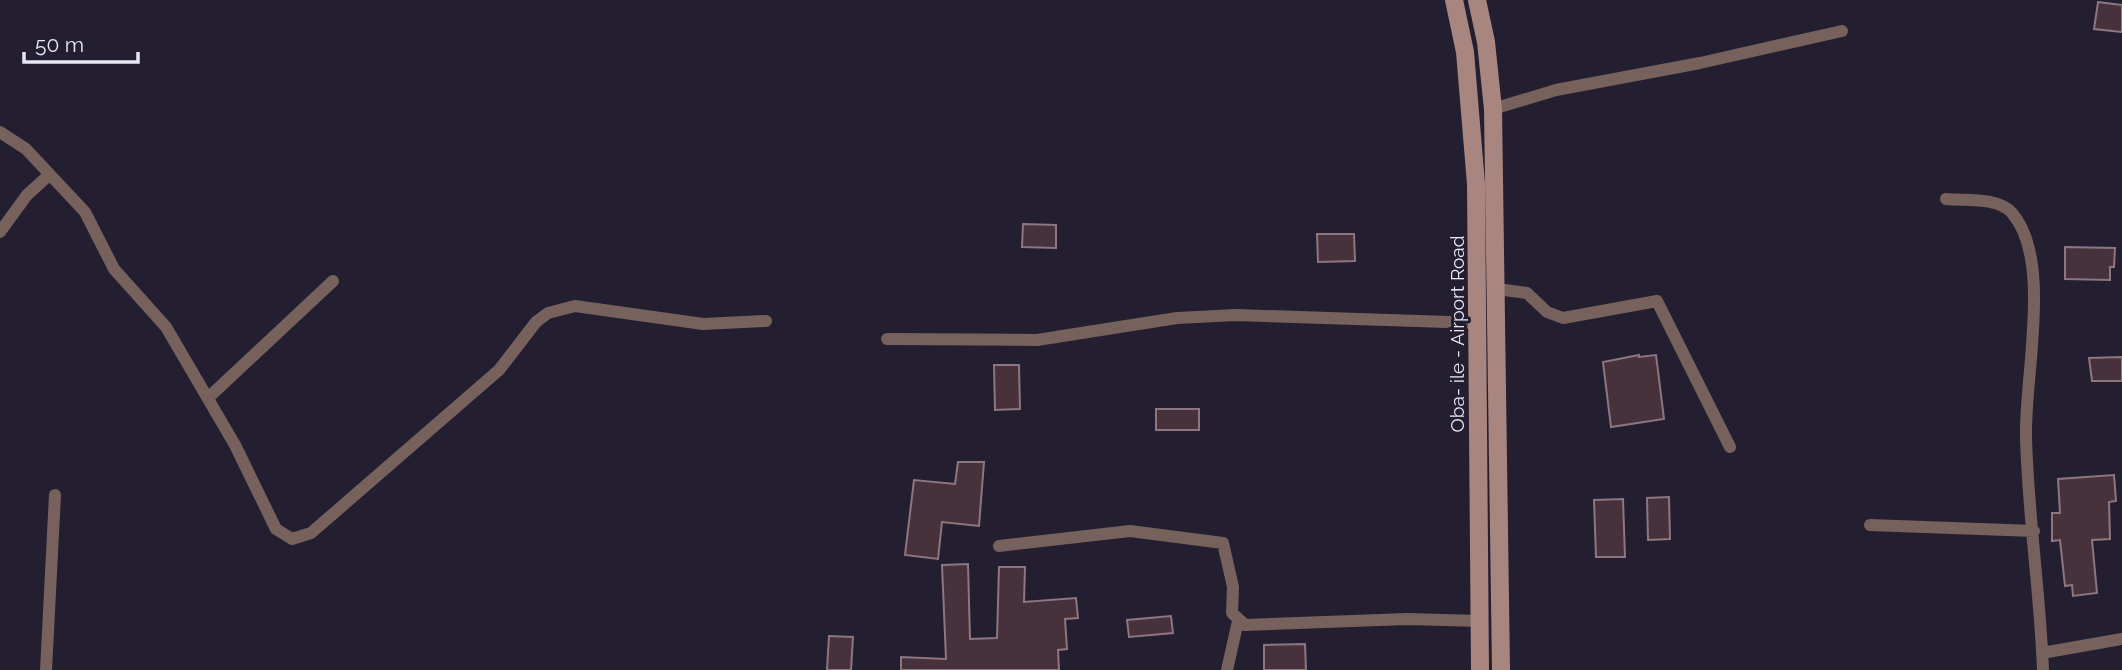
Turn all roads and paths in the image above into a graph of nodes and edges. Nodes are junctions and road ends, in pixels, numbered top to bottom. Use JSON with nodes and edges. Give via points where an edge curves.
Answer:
{"nodes":[{"id":1,"x":1454,"y":0,"type":"edge"},
{"id":2,"x":1477,"y":0,"type":"edge"},
{"id":3,"x":1842,"y":31,"type":"dead end"},
{"id":4,"x":1493,"y":109,"type":"junction"},
{"id":5,"x":0,"y":132,"type":"edge"},
{"id":6,"x":49,"y":175,"type":"junction"},
{"id":7,"x":1946,"y":200,"type":"dead end"},
{"id":8,"x":0,"y":232,"type":"edge"},
{"id":9,"x":332,"y":281,"type":"dead end"},
{"id":10,"x":1497,"y":289,"type":"junction"},
{"id":11,"x":766,"y":321,"type":"dead end"},
{"id":12,"x":1478,"y":324,"type":"junction"},
{"id":13,"x":887,"y":339,"type":"dead end"},
{"id":14,"x":208,"y":398,"type":"junction"},
{"id":15,"x":1730,"y":447,"type":"dead end"},
{"id":16,"x":55,"y":495,"type":"dead end"},
{"id":17,"x":1870,"y":525,"type":"dead end"},
{"id":18,"x":2034,"y":531,"type":"junction"},
{"id":19,"x":999,"y":546,"type":"dead end"},
{"id":20,"x":1238,"y":621,"type":"junction"},
{"id":21,"x":1480,"y":621,"type":"junction"},
{"id":22,"x":2122,"y":639,"type":"edge"},
{"id":23,"x":2042,"y":653,"type":"junction"},
{"id":24,"x":46,"y":670,"type":"edge"},
{"id":25,"x":1227,"y":670,"type":"edge"},
{"id":26,"x":1480,"y":670,"type":"edge"},
{"id":27,"x":1501,"y":670,"type":"edge"},
{"id":28,"x":2043,"y":670,"type":"edge"}],
"edges":[{"from":1,"to":12,"type":"main road","name":"Oba- ile - Airport Road","via":[[1465,52],[1476,184]]},
{"from":2,"to":4,"type":"main road","name":"Oba- ile - Airport Road"},
{"from":3,"to":4,"type":"street","via":[[1556,90]]},
{"from":4,"to":10,"type":"main road","name":"Oba- ile - Airport Road"},
{"from":5,"to":6,"type":"street","via":[[26,149]]},
{"from":6,"to":8,"type":"street","via":[[27,195]]},
{"from":6,"to":14,"type":"street","via":[[85,212],[114,269],[166,327]]},
{"from":7,"to":18,"type":"street","via":[[2004,205],[2028,248],[2035,321],[2026,435]]},
{"from":9,"to":14,"type":"street"},
{"from":10,"to":15,"type":"street","via":[[1527,293],[1547,312],[1563,318],[1657,301]]},
{"from":10,"to":27,"type":"main road","name":"Oba- ile - Airport Road"},
{"from":11,"to":14,"type":"street","via":[[703,324],[575,306],[548,313],[492,376],[311,533],[292,539],[276,530]]},
{"from":12,"to":13,"type":"street","via":[[1236,315],[1177,318],[1037,340]]},
{"from":12,"to":21,"type":"main road","name":"Oba- ile - Airport Road"},
{"from":16,"to":24,"type":"street"},
{"from":17,"to":18,"type":"street"},
{"from":18,"to":23,"type":"street"},
{"from":19,"to":20,"type":"street","via":[[1130,531],[1223,544],[1233,587],[1232,613]]},
{"from":20,"to":21,"type":"street","via":[[1245,625]]},
{"from":20,"to":25,"type":"street"},
{"from":21,"to":26,"type":"main road","name":"Oba- ile - Airport Road"},
{"from":22,"to":23,"type":"street"},
{"from":23,"to":28,"type":"street"}]}
